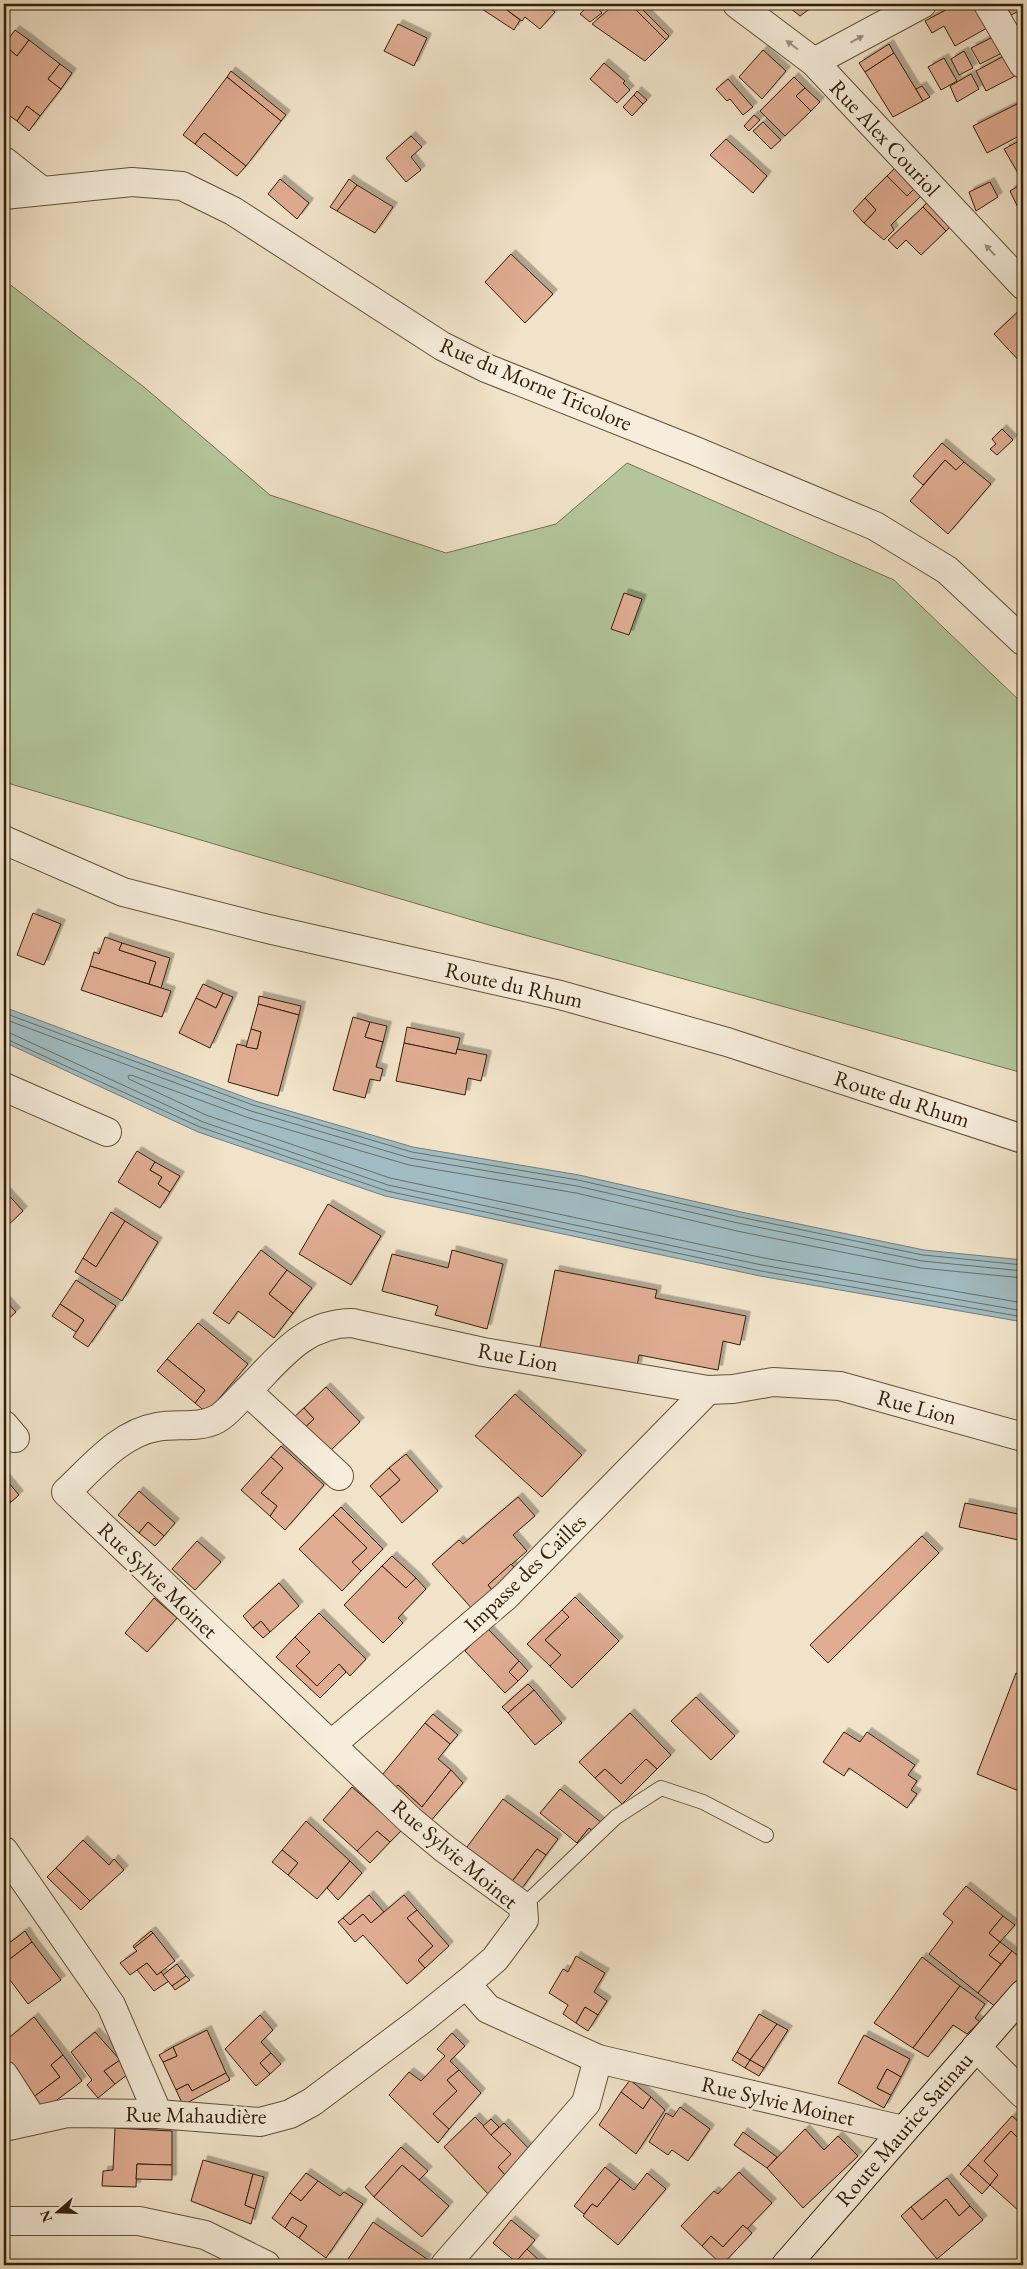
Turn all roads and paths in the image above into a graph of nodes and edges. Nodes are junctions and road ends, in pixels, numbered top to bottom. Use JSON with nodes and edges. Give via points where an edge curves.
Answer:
{"nodes":[{"id":1,"x":737,"y":4,"type":"edge"},
{"id":2,"x":922,"y":4,"type":"edge"},
{"id":3,"x":988,"y":4,"type":"edge"},
{"id":4,"x":814,"y":62,"type":"junction"},
{"id":5,"x":1023,"y":64,"type":"edge"},
{"id":6,"x":4,"y":161,"type":"edge"},
{"id":7,"x":42,"y":190,"type":"junction"},
{"id":8,"x":4,"y":195,"type":"edge"},
{"id":9,"x":1023,"y":285,"type":"edge"},
{"id":10,"x":1023,"y":641,"type":"edge"},
{"id":11,"x":4,"y":840,"type":"edge"},
{"id":12,"x":4,"y":1087,"type":"edge"},
{"id":13,"x":107,"y":1132,"type":"dead end"},
{"id":14,"x":1023,"y":1139,"type":"edge"},
{"id":15,"x":708,"y":1390,"type":"junction"},
{"id":16,"x":247,"y":1391,"type":"junction"},
{"id":17,"x":1023,"y":1436,"type":"edge"},
{"id":18,"x":338,"y":1476,"type":"dead end"},
{"id":19,"x":66,"y":1492,"type":"joint"},
{"id":20,"x":332,"y":1744,"type":"junction"},
{"id":21,"x":766,"y":1835,"type":"dead end"},
{"id":22,"x":4,"y":1850,"type":"edge"},
{"id":23,"x":523,"y":1906,"type":"junction"},
{"id":24,"x":466,"y":1984,"type":"junction"},
{"id":25,"x":1023,"y":1994,"type":"edge"},
{"id":26,"x":976,"y":2047,"type":"junction"},
{"id":27,"x":598,"y":2059,"type":"junction"},
{"id":28,"x":4,"y":2076,"type":"edge"},
{"id":29,"x":1023,"y":2094,"type":"edge"},
{"id":30,"x":158,"y":2114,"type":"junction"},
{"id":31,"x":33,"y":2120,"type":"junction"},
{"id":32,"x":4,"y":2127,"type":"edge"},
{"id":33,"x":903,"y":2130,"type":"junction"},
{"id":34,"x":4,"y":2221,"type":"edge"},
{"id":35,"x":266,"y":2265,"type":"edge"},
{"id":36,"x":445,"y":2265,"type":"edge"},
{"id":37,"x":786,"y":2265,"type":"edge"}],
"edges":[{"from":4,"to":1,"type":"street","name":"Rue Alex Couriol","one_way":true},
{"from":4,"to":2,"type":"street","one_way":true},
{"from":3,"to":5,"type":"street"},
{"from":9,"to":4,"type":"street","name":"Rue Alex Couriol","one_way":true},
{"from":6,"to":7,"type":"street"},
{"from":7,"to":8,"type":"street","name":"Rue du Morne Tricolore"},
{"from":7,"to":10,"type":"street","name":"Rue du Morne Tricolore","via":[[132,182],[182,186],[233,211],[442,346],[486,368],[875,526],[947,570]]},
{"from":11,"to":14,"type":"street","name":"Route du Rhum","via":[[123,892],[268,929],[560,994],[727,1042]]},
{"from":12,"to":13,"type":"street"},
{"from":15,"to":16,"type":"street","name":"Rue Lion","via":[[482,1352],[352,1323],[335,1323],[302,1337]]},
{"from":15,"to":17,"type":"street","name":"Rue Lion","via":[[773,1382],[840,1386]]},
{"from":15,"to":20,"type":"street","name":"Impasse des Cailles","via":[[506,1596]]},
{"from":16,"to":18,"type":"street"},
{"from":16,"to":19,"type":"street","name":"Rue Lion","via":[[217,1418],[188,1427],[159,1426],[138,1432]]},
{"from":19,"to":20,"type":"street","name":"Rue Sylvie Moinet"},
{"from":20,"to":23,"type":"street","name":"Rue Sylvie Moinet","via":[[410,1820]]},
{"from":21,"to":23,"type":"lane","via":[[703,1802],[661,1788],[616,1817]]},
{"from":22,"to":30,"type":"street","via":[[111,2005]]},
{"from":23,"to":24,"type":"street","name":"Rue Sylvie Moinet","via":[[524,1920],[495,1959]]},
{"from":24,"to":27,"type":"street","name":"Rue Sylvie Moinet","via":[[488,2009]]},
{"from":24,"to":30,"type":"street","name":"Rue Mahaudière","via":[[312,2102],[290,2114],[260,2122]]},
{"from":25,"to":26,"type":"street","name":"Route Maurice Satinau"},
{"from":26,"to":29,"type":"street"},
{"from":26,"to":33,"type":"street","name":"Route Maurice Satinau"},
{"from":27,"to":33,"type":"street","name":"Rue Sylvie Moinet"},
{"from":27,"to":36,"type":"street","via":[[586,2103]]},
{"from":28,"to":31,"type":"street"},
{"from":30,"to":31,"type":"street","name":"Rue Mahaudière","via":[[67,2113]]},
{"from":31,"to":32,"type":"street","name":"Rue Mahaudière"},
{"from":33,"to":37,"type":"street","name":"Route Maurice Satinau"},
{"from":34,"to":35,"type":"street","via":[[139,2221],[205,2235]]}]}
